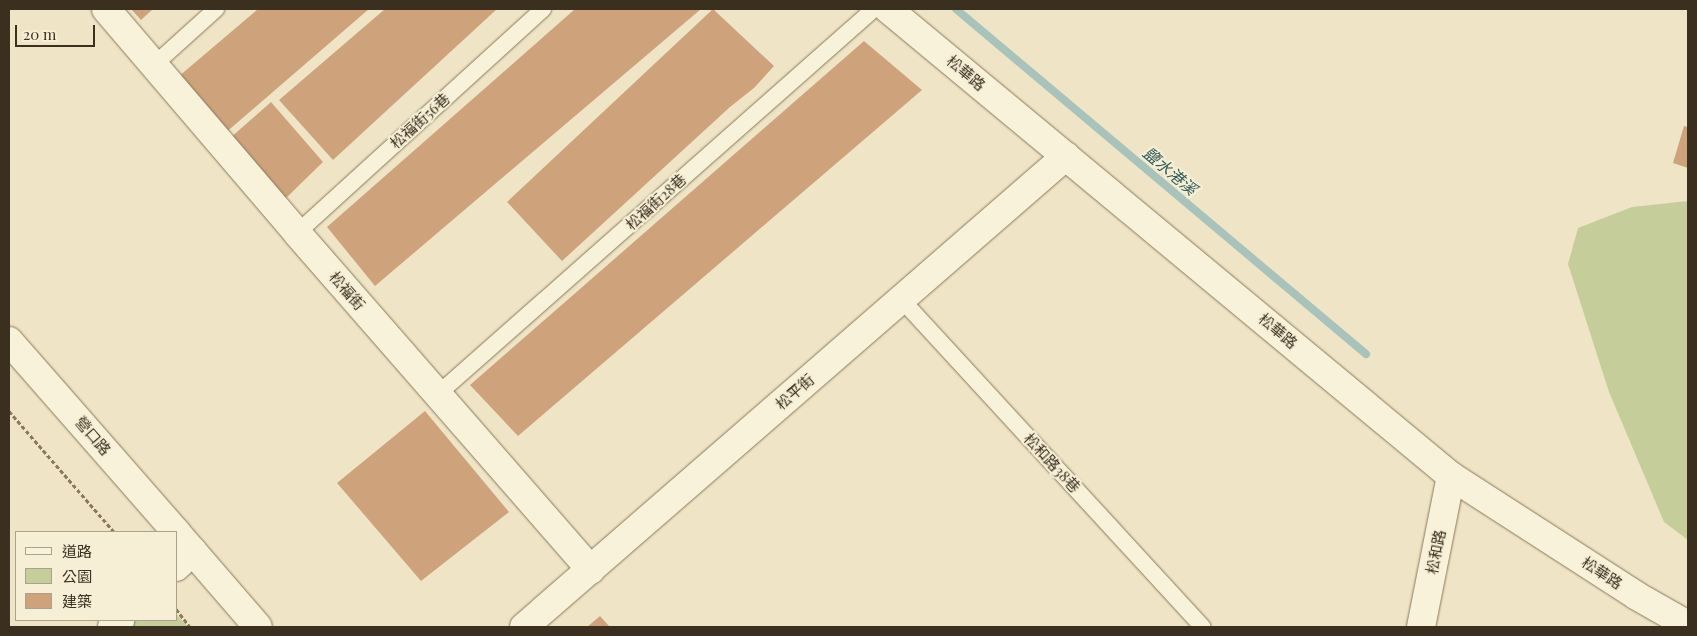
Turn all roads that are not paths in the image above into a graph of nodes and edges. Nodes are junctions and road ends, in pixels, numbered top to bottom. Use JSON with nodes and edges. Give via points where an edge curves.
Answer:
{"nodes":[{"id":1,"x":106,"y":9,"type":"edge"},
{"id":2,"x":216,"y":9,"type":"edge"},
{"id":3,"x":543,"y":9,"type":"edge"},
{"id":4,"x":874,"y":9,"type":"edge"},
{"id":5,"x":888,"y":9,"type":"edge"},
{"id":6,"x":154,"y":65,"type":"junction"},
{"id":7,"x":1066,"y":156,"type":"junction"},
{"id":8,"x":297,"y":234,"type":"junction"},
{"id":9,"x":902,"y":300,"type":"junction"},
{"id":10,"x":9,"y":341,"type":"edge"},
{"id":11,"x":438,"y":394,"type":"junction"},
{"id":12,"x":1451,"y":476,"type":"junction"},
{"id":13,"x":167,"y":531,"type":"edge"},
{"id":14,"x":180,"y":546,"type":"edge"},
{"id":15,"x":591,"y":570,"type":"junction"},
{"id":16,"x":1688,"y":625,"type":"edge"},
{"id":17,"x":258,"y":627,"type":"edge"},
{"id":18,"x":524,"y":627,"type":"edge"},
{"id":19,"x":1203,"y":627,"type":"edge"},
{"id":20,"x":1421,"y":627,"type":"edge"}],
"edges":[{"from":1,"to":6,"type":"street","name":"松福街"},
{"from":2,"to":6,"type":"lane"},
{"from":3,"to":8,"type":"lane","name":"松福街56巷"},
{"from":4,"to":11,"type":"lane","name":"松福街28巷"},
{"from":5,"to":7,"type":"street","name":"松華路"},
{"from":6,"to":8,"type":"street","name":"松福街"},
{"from":7,"to":9,"type":"street","name":"松平街"},
{"from":7,"to":12,"type":"street","name":"松華路"},
{"from":8,"to":11,"type":"street","name":"松福街"},
{"from":9,"to":15,"type":"street","name":"松平街"},
{"from":9,"to":19,"type":"lane","name":"松和路38巷"},
{"from":10,"to":13,"type":"street","name":"營口路"},
{"from":11,"to":15,"type":"street","name":"松福街"},
{"from":12,"to":16,"type":"street","name":"松華路","via":[[1637,596]]},
{"from":12,"to":20,"type":"street","name":"松和路"},
{"from":14,"to":17,"type":"street","name":"營口路"},
{"from":15,"to":18,"type":"street","name":"松平街"}]}
